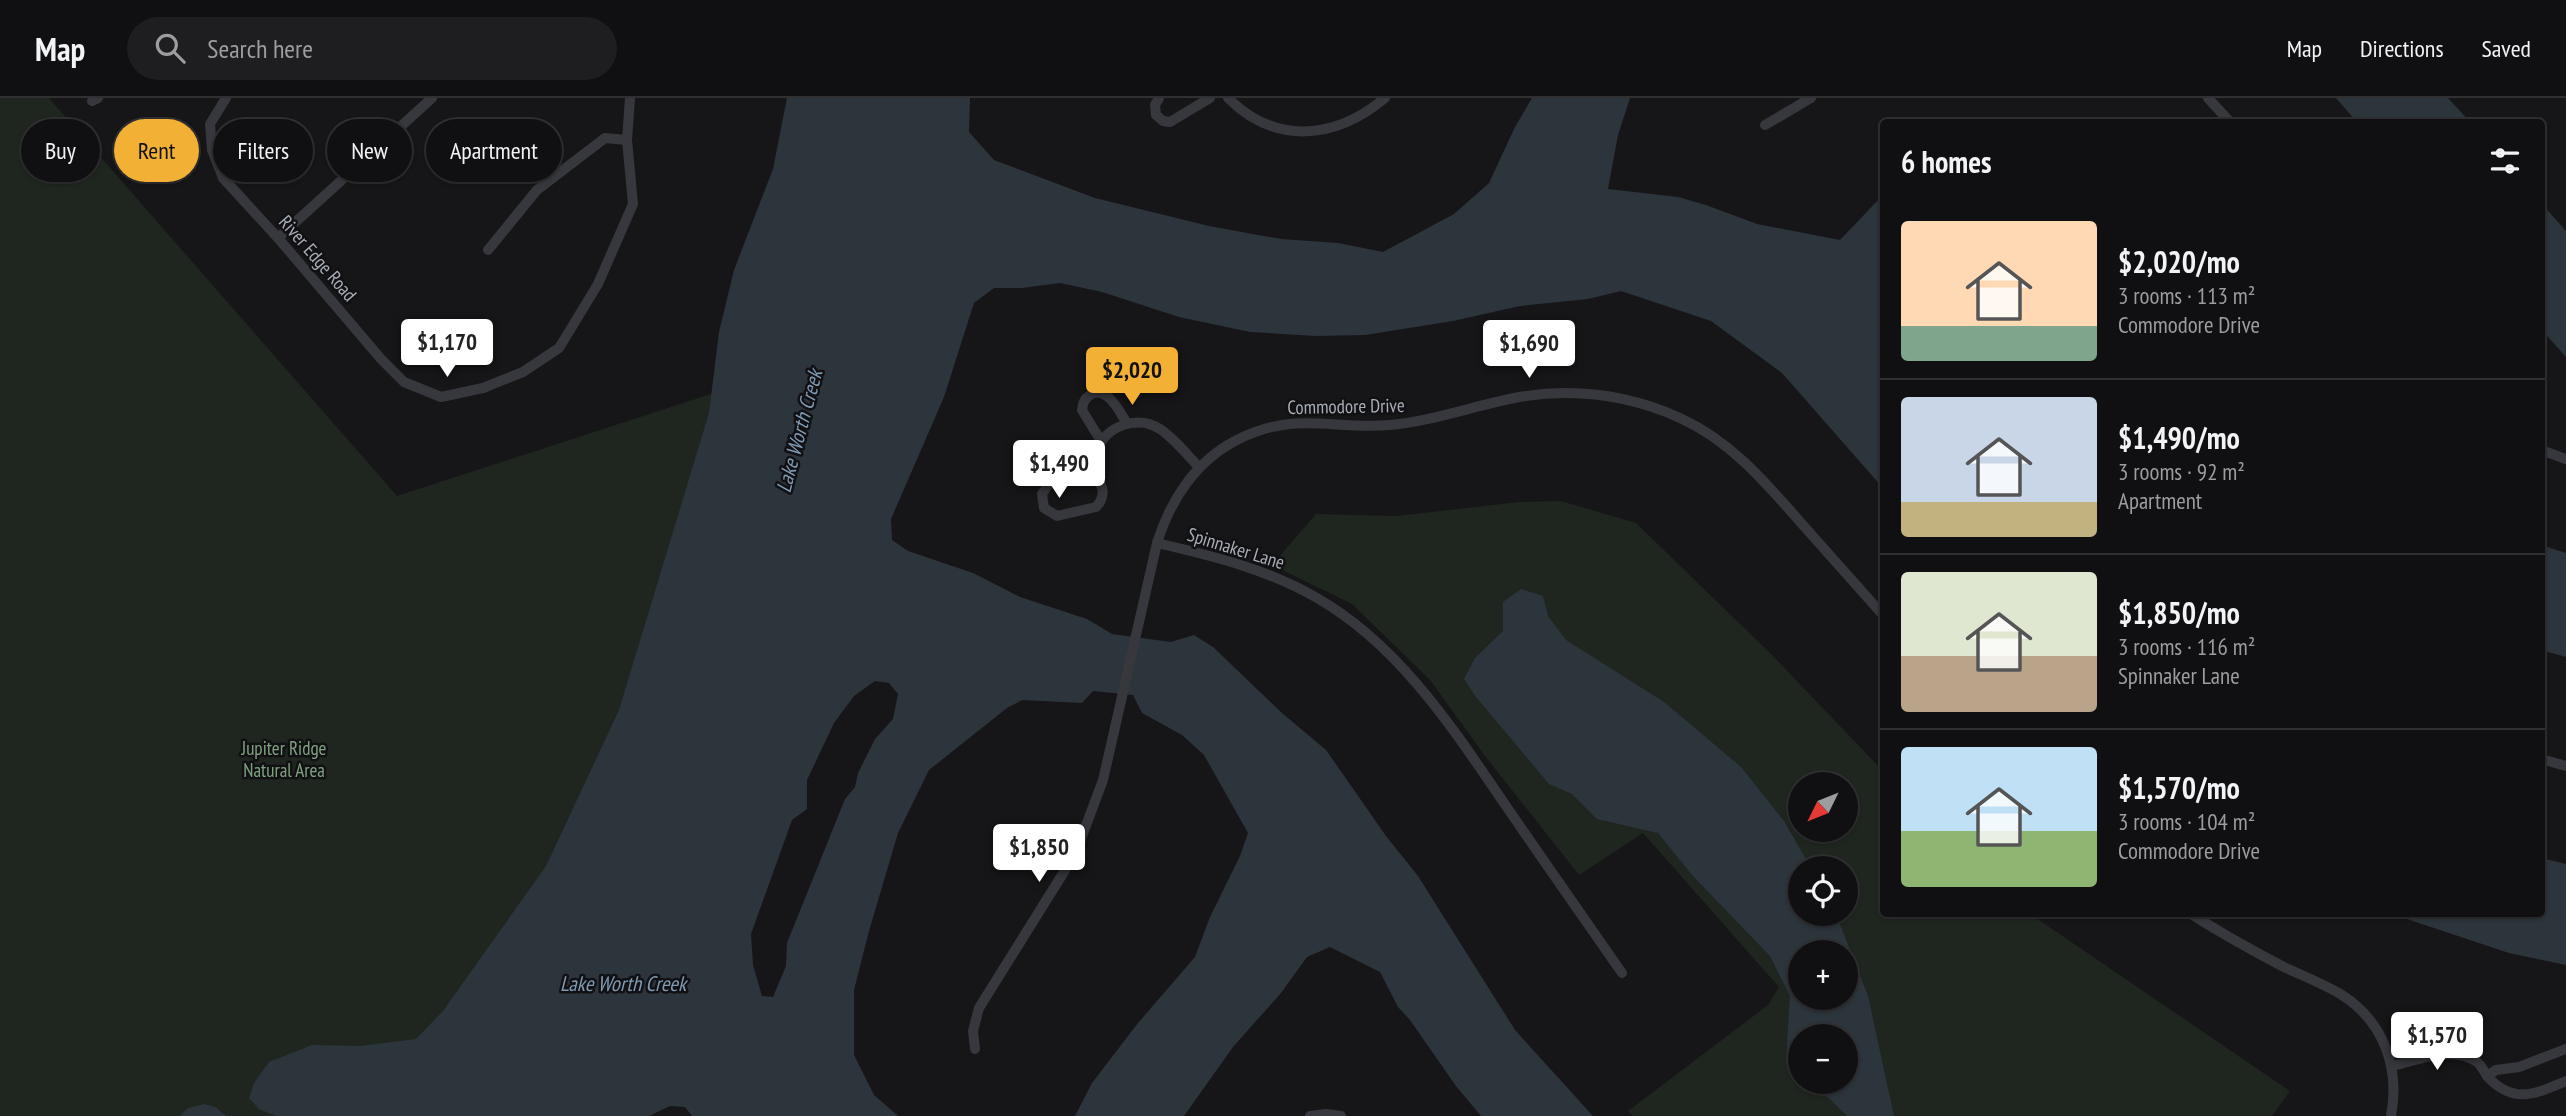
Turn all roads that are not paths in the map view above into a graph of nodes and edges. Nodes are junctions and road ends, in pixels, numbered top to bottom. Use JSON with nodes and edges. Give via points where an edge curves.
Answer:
{"nodes":[{"id":1,"x":226,"y":98,"type":"edge"},
{"id":2,"x":432,"y":98,"type":"edge"},
{"id":3,"x":630,"y":98,"type":"edge"},
{"id":4,"x":1159,"y":98,"type":"edge"},
{"id":5,"x":1210,"y":98,"type":"edge"},
{"id":6,"x":1228,"y":98,"type":"edge"},
{"id":7,"x":1385,"y":98,"type":"edge"},
{"id":8,"x":1811,"y":98,"type":"edge"},
{"id":9,"x":2208,"y":98,"type":"edge"},
{"id":10,"x":2227,"y":119,"type":"edge"},
{"id":11,"x":1765,"y":125,"type":"dead end"},
{"id":12,"x":627,"y":140,"type":"junction"},
{"id":13,"x":278,"y":238,"type":"junction"},
{"id":14,"x":488,"y":250,"type":"dead end"},
{"id":15,"x":1127,"y":423,"type":"junction"},
{"id":16,"x":1101,"y":441,"type":"junction"},
{"id":17,"x":2545,"y":451,"type":"edge"},
{"id":18,"x":2566,"y":459,"type":"edge"},
{"id":19,"x":1199,"y":467,"type":"junction"},
{"id":20,"x":1093,"y":476,"type":"junction"},
{"id":21,"x":1157,"y":543,"type":"junction"},
{"id":22,"x":1880,"y":612,"type":"edge"},
{"id":23,"x":2545,"y":760,"type":"edge"},
{"id":24,"x":2566,"y":766,"type":"edge"},
{"id":25,"x":2196,"y":917,"type":"edge"},
{"id":26,"x":1622,"y":973,"type":"dead end"},
{"id":27,"x":975,"y":1049,"type":"dead end"},
{"id":28,"x":2566,"y":1049,"type":"edge"},
{"id":29,"x":2392,"y":1066,"type":"junction"},
{"id":30,"x":2487,"y":1076,"type":"junction"},
{"id":31,"x":2566,"y":1081,"type":"edge"},
{"id":32,"x":1310,"y":1116,"type":"edge"},
{"id":33,"x":1342,"y":1116,"type":"edge"},
{"id":34,"x":2391,"y":1116,"type":"edge"}],
"edges":[{"from":1,"to":13,"type":"street","name":"River Edge Road","via":[[210,124],[212,150],[223,178]]},
{"from":2,"to":13,"type":"street"},
{"from":3,"to":12,"type":"street","name":"River Edge Road"},
{"from":4,"to":5,"type":"street","via":[[1156,115],[1170,122]]},
{"from":6,"to":7,"type":"street","via":[[1245,115],[1278,130],[1309,131],[1366,114]]},
{"from":8,"to":11,"type":"street"},
{"from":9,"to":10,"type":"street"},
{"from":12,"to":13,"type":"street","name":"River Edge Road","via":[[634,204],[598,284],[559,348],[523,372],[483,388],[441,397],[404,382]]},
{"from":12,"to":14,"type":"street","via":[[605,138],[581,155],[537,190]]},
{"from":15,"to":16,"type":"street"},
{"from":15,"to":16,"type":"street","via":[[1103,393],[1088,396],[1082,410]]},
{"from":15,"to":19,"type":"street","via":[[1161,430]]},
{"from":16,"to":20,"type":"street"},
{"from":17,"to":18,"type":"street"},
{"from":19,"to":21,"type":"street","name":"Commodore Drive","via":[[1177,496]]},
{"from":19,"to":22,"type":"street","name":"Commodore Drive","via":[[1232,442],[1296,422],[1393,425],[1556,393],[1627,400],[1681,419],[1745,462]]},
{"from":20,"to":20,"type":"street","via":[[1104,495],[1096,507],[1057,516],[1044,508],[1042,494],[1050,482]]},
{"from":21,"to":26,"type":"street","name":"Spinnaker Lane","via":[[1284,580],[1344,615],[1385,649],[1469,753]]},
{"from":21,"to":27,"type":"street","name":"Spinnaker Lane","via":[[1103,780],[1081,839],[1055,888],[979,1008],[973,1031]]},
{"from":23,"to":24,"type":"street"},
{"from":25,"to":29,"type":"street","via":[[2354,1003],[2376,1027]]},
{"from":28,"to":30,"type":"street"},
{"from":29,"to":30,"type":"street","via":[[2457,1055],[2478,1063]]},
{"from":29,"to":34,"type":"street"},
{"from":30,"to":31,"type":"street","via":[[2499,1087],[2521,1095]]},
{"from":32,"to":33,"type":"street"}]}
